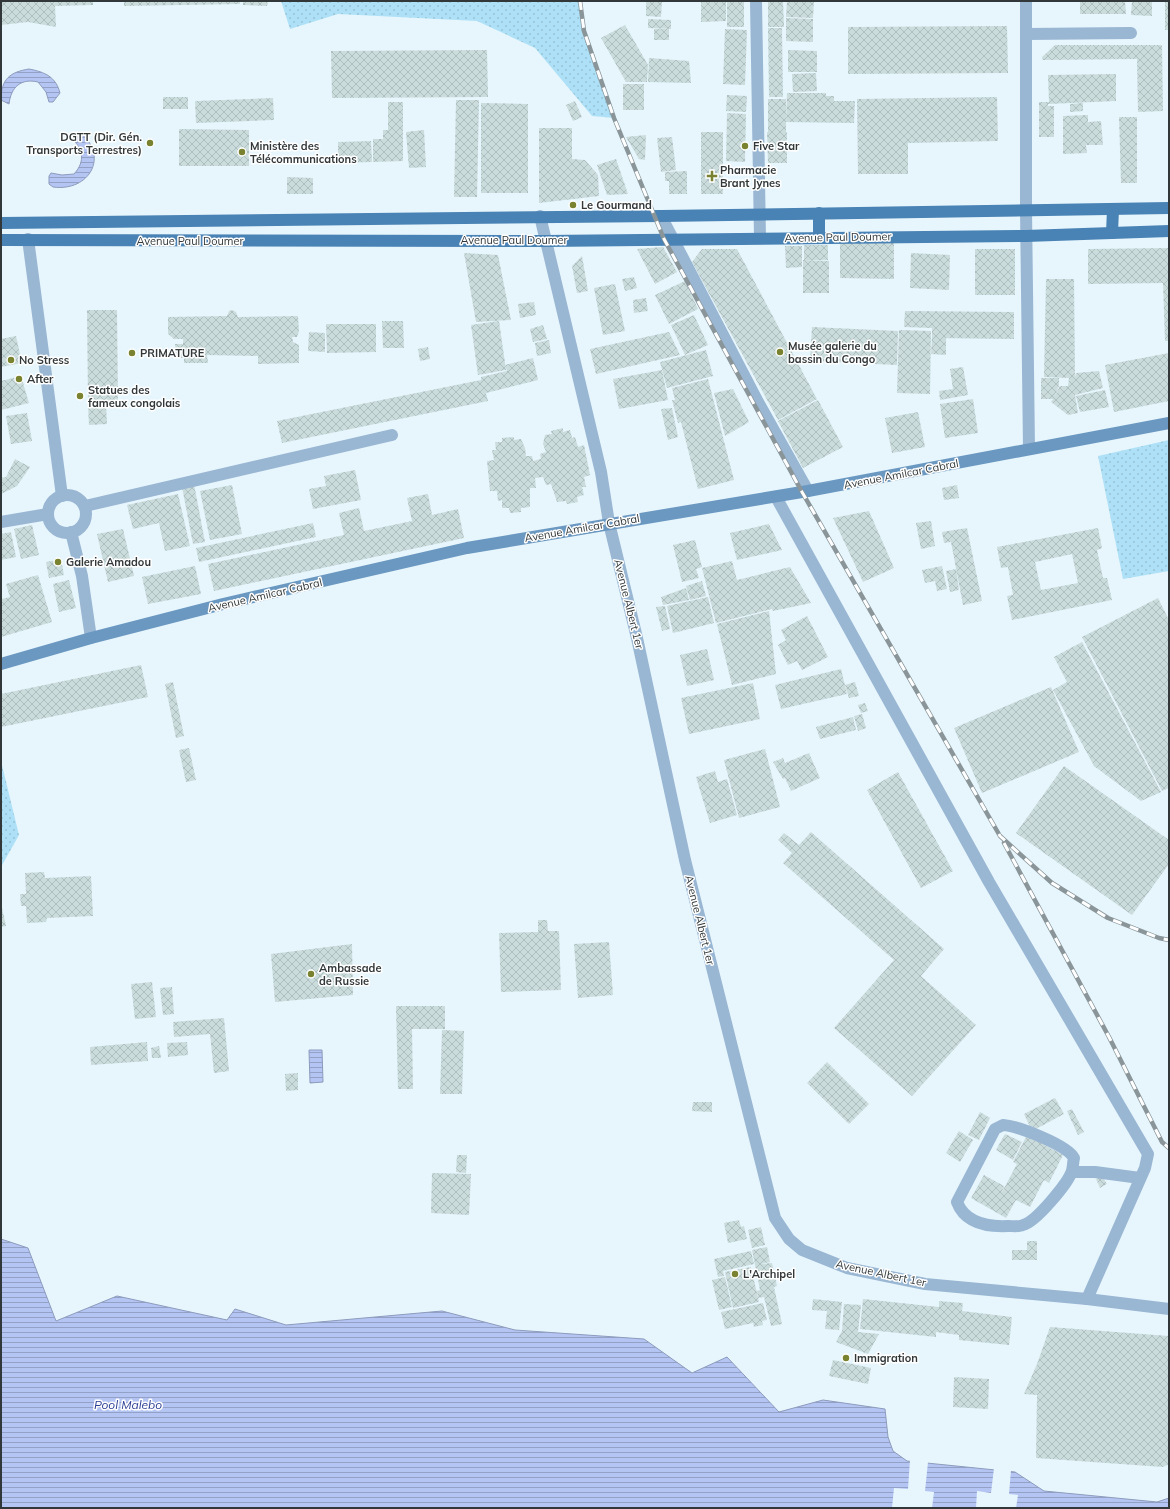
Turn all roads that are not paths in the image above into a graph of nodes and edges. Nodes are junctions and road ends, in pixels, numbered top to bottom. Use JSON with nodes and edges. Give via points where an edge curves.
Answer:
{"nodes":[{"id":1,"x":756,"y":1,"type":"edge"},
{"id":2,"x":1026,"y":1,"type":"edge"},
{"id":3,"x":1131,"y":33,"type":"dead end"},
{"id":4,"x":1026,"y":34,"type":"junction"},
{"id":5,"x":1169,"y":208,"type":"edge"},
{"id":6,"x":1113,"y":209,"type":"junction"},
{"id":7,"x":1026,"y":210,"type":"junction"},
{"id":8,"x":819,"y":213,"type":"junction"},
{"id":9,"x":760,"y":214,"type":"junction"},
{"id":10,"x":540,"y":216,"type":"junction"},
{"id":11,"x":660,"y":216,"type":"junction"},
{"id":12,"x":235,"y":220,"type":"junction"},
{"id":13,"x":1,"y":223,"type":"edge"},
{"id":14,"x":1169,"y":231,"type":"edge"},
{"id":15,"x":1112,"y":233,"type":"junction"},
{"id":16,"x":1026,"y":236,"type":"junction"},
{"id":17,"x":819,"y":237,"type":"junction"},
{"id":18,"x":760,"y":238,"type":"junction"},
{"id":19,"x":28,"y":239,"type":"junction"},
{"id":20,"x":673,"y":239,"type":"junction"},
{"id":21,"x":1,"y":240,"type":"edge"},
{"id":22,"x":545,"y":240,"type":"junction"},
{"id":23,"x":235,"y":241,"type":"junction"},
{"id":24,"x":1169,"y":423,"type":"edge"},
{"id":25,"x":392,"y":435,"type":"dead end"},
{"id":26,"x":1029,"y":449,"type":"junction"},
{"id":27,"x":808,"y":491,"type":"junction"},
{"id":28,"x":62,"y":496,"type":"junction"},
{"id":29,"x":776,"y":496,"type":"junction"},
{"id":30,"x":85,"y":506,"type":"junction"},
{"id":31,"x":48,"y":514,"type":"junction"},
{"id":32,"x":1,"y":522,"type":"edge"},
{"id":33,"x":609,"y":523,"type":"junction"},
{"id":34,"x":71,"y":532,"type":"junction"},
{"id":35,"x":91,"y":638,"type":"junction"},
{"id":36,"x":1,"y":664,"type":"edge"},
{"id":37,"x":1072,"y":1172,"type":"junction"},
{"id":38,"x":1140,"y":1178,"type":"junction"},
{"id":39,"x":1087,"y":1299,"type":"junction"},
{"id":40,"x":1169,"y":1309,"type":"edge"}],
"edges":[{"from":1,"to":9,"type":"street"},
{"from":2,"to":4,"type":"street"},
{"from":3,"to":4,"type":"street"},
{"from":4,"to":7,"type":"street"},
{"from":5,"to":6,"type":"main road","name":"Avenue Paul Doumer"},
{"from":6,"to":7,"type":"main road","name":"Avenue Paul Doumer"},
{"from":6,"to":15,"type":"main road"},
{"from":7,"to":8,"type":"main road","name":"Avenue Paul Doumer"},
{"from":7,"to":16,"type":"street"},
{"from":8,"to":9,"type":"main road","name":"Avenue Paul Doumer"},
{"from":8,"to":17,"type":"main road"},
{"from":9,"to":11,"type":"main road","name":"Avenue Paul Doumer"},
{"from":9,"to":18,"type":"street"},
{"from":10,"to":11,"type":"main road","name":"Avenue Paul Doumer"},
{"from":10,"to":12,"type":"main road","name":"Avenue Paul Doumer"},
{"from":10,"to":22,"type":"street","name":"Avenue Albert 1er"},
{"from":11,"to":20,"type":"street"},
{"from":12,"to":13,"type":"main road","name":"Avenue Paul Doumer"},
{"from":12,"to":23,"type":"main road"},
{"from":14,"to":15,"type":"main road","name":"Avenue Paul Doumer"},
{"from":15,"to":16,"type":"main road","name":"Avenue Paul Doumer"},
{"from":16,"to":17,"type":"main road","name":"Avenue Paul Doumer"},
{"from":16,"to":26,"type":"street"},
{"from":17,"to":18,"type":"main road","name":"Avenue Paul Doumer"},
{"from":18,"to":20,"type":"main road","name":"Avenue Paul Doumer"},
{"from":19,"to":21,"type":"main road","name":"Avenue Paul Doumer"},
{"from":19,"to":23,"type":"main road","name":"Avenue Paul Doumer"},
{"from":19,"to":28,"type":"street"},
{"from":20,"to":22,"type":"main road","name":"Avenue Paul Doumer"},
{"from":20,"to":27,"type":"street","via":[[758,402]]},
{"from":22,"to":23,"type":"main road","name":"Avenue Paul Doumer"},
{"from":22,"to":33,"type":"street","name":"Avenue Albert 1er","via":[[601,472]]},
{"from":24,"to":26,"type":"main road","name":"Avenue Amilcar Cabral"},
{"from":25,"to":30,"type":"street"},
{"from":26,"to":27,"type":"main road","name":"Avenue Amilcar Cabral"},
{"from":27,"to":29,"type":"main road","name":"Avenue Amilcar Cabral"},
{"from":28,"to":30,"type":"street","via":[[74,496]]},
{"from":28,"to":31,"type":"street","via":[[53,500]]},
{"from":29,"to":33,"type":"main road","name":"Avenue Amilcar Cabral"},
{"from":29,"to":38,"type":"street","via":[[989,882],[1144,1146],[1148,1154]]},
{"from":30,"to":34,"type":"street","via":[[85,521],[81,527]]},
{"from":31,"to":32,"type":"street"},
{"from":31,"to":34,"type":"street","via":[[49,522],[54,528],[60,532]]},
{"from":33,"to":35,"type":"main road","name":"Avenue Amilcar Cabral","via":[[467,548],[223,604]]},
{"from":33,"to":39,"type":"street","name":"Avenue Albert 1er","via":[[637,638],[685,860],[775,1218],[789,1239],[802,1250],[847,1268],[924,1284]]},
{"from":34,"to":35,"type":"street","via":[[82,576]]},
{"from":35,"to":36,"type":"main road","name":"Avenue Amilcar Cabral"},
{"from":37,"to":37,"type":"street","via":[[1042,1212],[1023,1226],[991,1227],[970,1219],[960,1211],[957,1202],[995,1129],[1003,1125],[1014,1126],[1067,1151],[1074,1158]]},
{"from":37,"to":38,"type":"street"},
{"from":38,"to":39,"type":"street"},
{"from":39,"to":40,"type":"street","name":"Avenue Albert 1er"}]}
